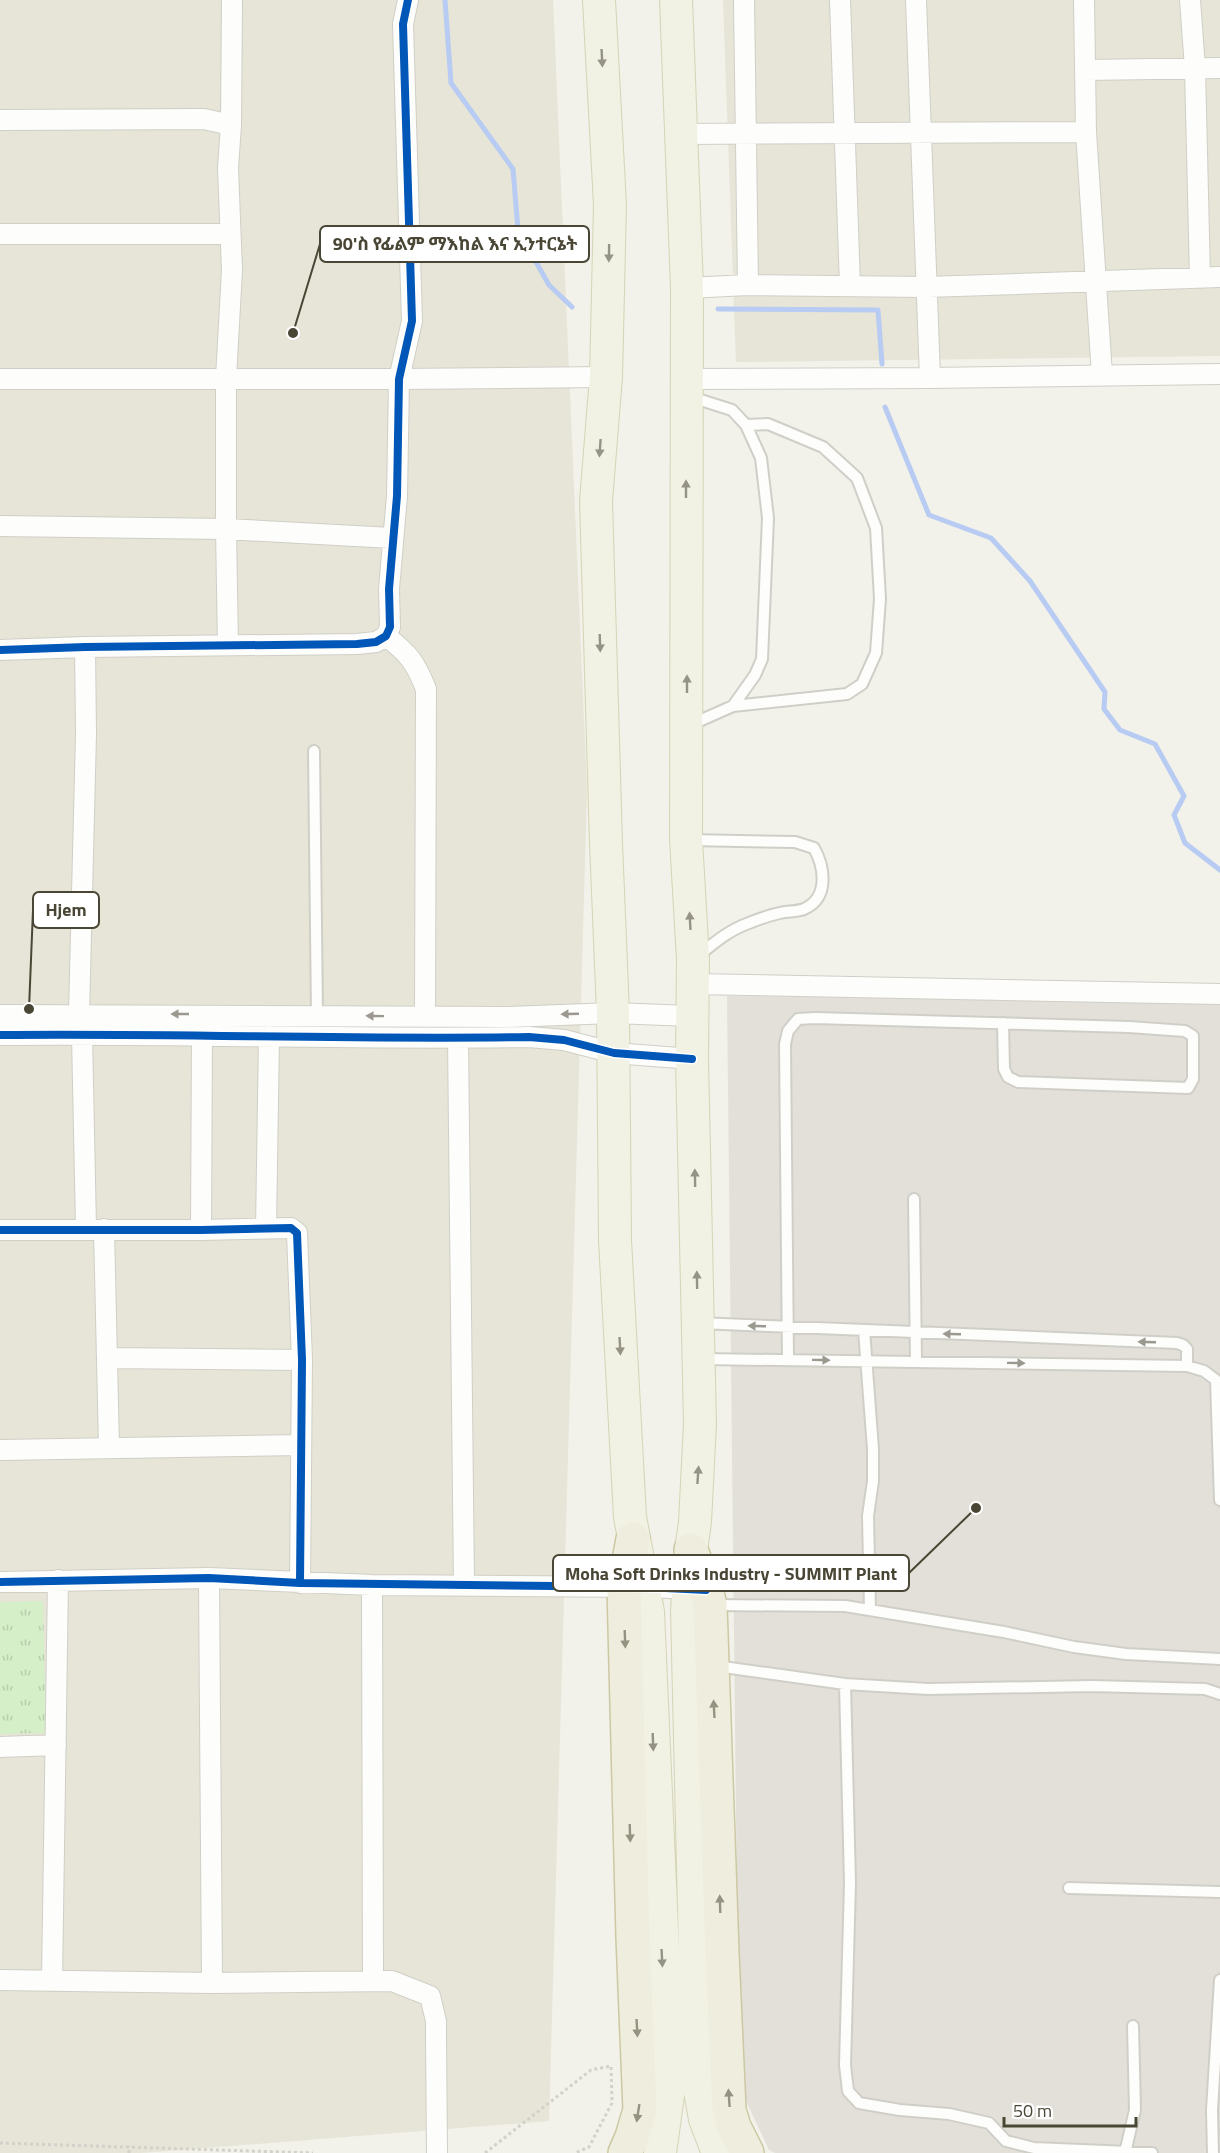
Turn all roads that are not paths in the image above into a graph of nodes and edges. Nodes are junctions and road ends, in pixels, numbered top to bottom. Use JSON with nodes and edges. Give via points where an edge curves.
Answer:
{"nodes":[{"id":1,"x":231,"y":0,"type":"edge"},
{"id":2,"x":408,"y":0,"type":"edge"},
{"id":3,"x":599,"y":0,"type":"edge"},
{"id":4,"x":676,"y":0,"type":"edge"},
{"id":5,"x":744,"y":0,"type":"edge"},
{"id":6,"x":840,"y":0,"type":"edge"},
{"id":7,"x":916,"y":0,"type":"edge"},
{"id":8,"x":1084,"y":0,"type":"edge"},
{"id":9,"x":1191,"y":0,"type":"edge"},
{"id":10,"x":1195,"y":68,"type":"junction"},
{"id":11,"x":1220,"y":68,"type":"edge"},
{"id":12,"x":1086,"y":70,"type":"junction"},
{"id":13,"x":0,"y":120,"type":"edge"},
{"id":14,"x":231,"y":125,"type":"junction"},
{"id":15,"x":1086,"y":132,"type":"junction"},
{"id":16,"x":681,"y":134,"type":"junction"},
{"id":17,"x":747,"y":134,"type":"junction"},
{"id":18,"x":846,"y":134,"type":"junction"},
{"id":19,"x":920,"y":134,"type":"junction"},
{"id":20,"x":0,"y":234,"type":"edge"},
{"id":21,"x":230,"y":234,"type":"junction"},
{"id":22,"x":1220,"y":277,"type":"edge"},
{"id":23,"x":1200,"y":278,"type":"junction"},
{"id":24,"x":1095,"y":281,"type":"junction"},
{"id":25,"x":748,"y":285,"type":"junction"},
{"id":26,"x":850,"y":286,"type":"junction"},
{"id":27,"x":927,"y":287,"type":"junction"},
{"id":28,"x":687,"y":288,"type":"junction"},
{"id":29,"x":1220,"y":374,"type":"edge"},
{"id":30,"x":1102,"y":375,"type":"junction"},
{"id":31,"x":606,"y":377,"type":"junction"},
{"id":32,"x":226,"y":378,"type":"junction"},
{"id":33,"x":930,"y":378,"type":"junction"},
{"id":34,"x":0,"y":379,"type":"edge"},
{"id":35,"x":399,"y":379,"type":"junction"},
{"id":36,"x":686,"y":387,"type":"junction"},
{"id":37,"x":746,"y":424,"type":"junction"},
{"id":38,"x":0,"y":526,"type":"edge"},
{"id":39,"x":226,"y":529,"type":"junction"},
{"id":40,"x":392,"y":538,"type":"junction"},
{"id":41,"x":386,"y":636,"type":"junction"},
{"id":42,"x":228,"y":645,"type":"junction"},
{"id":43,"x":85,"y":647,"type":"junction"},
{"id":44,"x":0,"y":650,"type":"edge"},
{"id":45,"x":733,"y":706,"type":"junction"},
{"id":46,"x":687,"y":727,"type":"junction"},
{"id":47,"x":314,"y":752,"type":"dead end"},
{"id":48,"x":686,"y":839,"type":"junction"},
{"id":49,"x":692,"y":972,"type":"junction"},
{"id":50,"x":1220,"y":994,"type":"edge"},
{"id":51,"x":613,"y":1013,"type":"junction"},
{"id":52,"x":79,"y":1014,"type":"junction"},
{"id":53,"x":0,"y":1015,"type":"edge"},
{"id":54,"x":317,"y":1015,"type":"junction"},
{"id":55,"x":425,"y":1017,"type":"junction"},
{"id":56,"x":692,"y":1017,"type":"junction"},
{"id":57,"x":1003,"y":1023,"type":"junction"},
{"id":58,"x":82,"y":1034,"type":"junction"},
{"id":59,"x":0,"y":1035,"type":"edge"},
{"id":60,"x":269,"y":1036,"type":"junction"},
{"id":61,"x":202,"y":1037,"type":"junction"},
{"id":62,"x":458,"y":1038,"type":"junction"},
{"id":63,"x":614,"y":1053,"type":"junction"},
{"id":64,"x":692,"y":1059,"type":"junction"},
{"id":65,"x":914,"y":1199,"type":"dead end"},
{"id":66,"x":95,"y":1229,"type":"junction"},
{"id":67,"x":266,"y":1229,"type":"junction"},
{"id":68,"x":0,"y":1230,"type":"edge"},
{"id":69,"x":201,"y":1230,"type":"junction"},
{"id":70,"x":698,"y":1322,"type":"junction"},
{"id":71,"x":788,"y":1327,"type":"junction"},
{"id":72,"x":864,"y":1330,"type":"junction"},
{"id":73,"x":916,"y":1332,"type":"junction"},
{"id":74,"x":107,"y":1358,"type":"junction"},
{"id":75,"x":699,"y":1359,"type":"junction"},
{"id":76,"x":302,"y":1360,"type":"junction"},
{"id":77,"x":788,"y":1360,"type":"junction"},
{"id":78,"x":868,"y":1361,"type":"junction"},
{"id":79,"x":916,"y":1362,"type":"junction"},
{"id":80,"x":1187,"y":1366,"type":"junction"},
{"id":81,"x":301,"y":1445,"type":"junction"},
{"id":82,"x":109,"y":1447,"type":"junction"},
{"id":83,"x":0,"y":1450,"type":"edge"},
{"id":84,"x":1220,"y":1500,"type":"edge"},
{"id":85,"x":633,"y":1539,"type":"joint"},
{"id":86,"x":691,"y":1550,"type":"joint"},
{"id":87,"x":209,"y":1578,"type":"junction"},
{"id":88,"x":58,"y":1580,"type":"junction"},
{"id":89,"x":0,"y":1582,"type":"edge"},
{"id":90,"x":300,"y":1583,"type":"junction"},
{"id":91,"x":372,"y":1585,"type":"junction"},
{"id":92,"x":464,"y":1586,"type":"junction"},
{"id":93,"x":634,"y":1587,"type":"junction"},
{"id":94,"x":702,"y":1594,"type":"junction"},
{"id":95,"x":870,"y":1609,"type":"junction"},
{"id":96,"x":1220,"y":1659,"type":"edge"},
{"id":97,"x":712,"y":1665,"type":"junction"},
{"id":98,"x":845,"y":1684,"type":"junction"},
{"id":99,"x":1220,"y":1694,"type":"edge"},
{"id":100,"x":56,"y":1745,"type":"junction"},
{"id":101,"x":0,"y":1747,"type":"edge"},
{"id":102,"x":1069,"y":1888,"type":"dead end"},
{"id":103,"x":1220,"y":1892,"type":"edge"},
{"id":104,"x":0,"y":1980,"type":"edge"},
{"id":105,"x":1220,"y":1980,"type":"edge"},
{"id":106,"x":52,"y":1981,"type":"junction"},
{"id":107,"x":373,"y":1981,"type":"junction"},
{"id":108,"x":212,"y":1983,"type":"junction"},
{"id":109,"x":1219,"y":2017,"type":"edge"},
{"id":110,"x":1132,"y":2026,"type":"dead end"},
{"id":111,"x":1125,"y":2152,"type":"edge"},
{"id":112,"x":437,"y":2153,"type":"edge"},
{"id":113,"x":625,"y":2153,"type":"edge"},
{"id":114,"x":660,"y":2153,"type":"edge"},
{"id":115,"x":718,"y":2153,"type":"edge"},
{"id":116,"x":747,"y":2153,"type":"edge"},
{"id":117,"x":1152,"y":2153,"type":"edge"},
{"id":118,"x":1213,"y":2153,"type":"edge"}],
"edges":[{"from":1,"to":14,"type":"street"},
{"from":2,"to":35,"type":"street","via":[[404,24],[412,321]]},
{"from":3,"to":31,"type":"main road","one_way":true,"via":[[610,206]]},
{"from":4,"to":16,"type":"main road"},
{"from":5,"to":17,"type":"street"},
{"from":6,"to":18,"type":"street"},
{"from":7,"to":19,"type":"street"},
{"from":8,"to":12,"type":"street"},
{"from":9,"to":10,"type":"street"},
{"from":10,"to":11,"type":"street"},
{"from":10,"to":12,"type":"street"},
{"from":10,"to":23,"type":"street"},
{"from":12,"to":15,"type":"street"},
{"from":13,"to":14,"type":"street","via":[[204,119]]},
{"from":14,"to":21,"type":"street"},
{"from":15,"to":19,"type":"street"},
{"from":15,"to":24,"type":"street"},
{"from":16,"to":17,"type":"street"},
{"from":16,"to":28,"type":"main road"},
{"from":17,"to":18,"type":"street"},
{"from":17,"to":25,"type":"street"},
{"from":18,"to":19,"type":"street"},
{"from":18,"to":26,"type":"street"},
{"from":19,"to":27,"type":"street"},
{"from":20,"to":21,"type":"street"},
{"from":21,"to":32,"type":"street"},
{"from":22,"to":23,"type":"street"},
{"from":23,"to":24,"type":"street"},
{"from":24,"to":27,"type":"street"},
{"from":24,"to":30,"type":"street"},
{"from":25,"to":26,"type":"street"},
{"from":25,"to":28,"type":"street"},
{"from":26,"to":27,"type":"street"},
{"from":27,"to":33,"type":"street"},
{"from":28,"to":36,"type":"main road"},
{"from":29,"to":30,"type":"street"},
{"from":30,"to":33,"type":"street"},
{"from":31,"to":35,"type":"street"},
{"from":31,"to":51,"type":"main road","one_way":true,"via":[[596,501]]},
{"from":32,"to":34,"type":"street"},
{"from":32,"to":35,"type":"street"},
{"from":32,"to":39,"type":"street"},
{"from":33,"to":36,"type":"street"},
{"from":35,"to":40,"type":"street","via":[[397,496]]},
{"from":36,"to":37,"type":"lane","via":[[732,410]]},
{"from":46,"to":36,"type":"main road","one_way":true},
{"from":37,"to":45,"type":"lane","via":[[761,458],[768,518],[762,659]]},
{"from":37,"to":45,"type":"lane","via":[[768,424],[823,447],[857,478],[876,528],[880,599],[876,653],[862,684],[847,694]]},
{"from":38,"to":39,"type":"street"},
{"from":39,"to":40,"type":"street"},
{"from":39,"to":42,"type":"street"},
{"from":40,"to":41,"type":"street","via":[[390,627]]},
{"from":41,"to":42,"type":"street","via":[[376,642],[357,644]]},
{"from":41,"to":55,"type":"street","via":[[407,653],[426,689]]},
{"from":42,"to":43,"type":"street"},
{"from":43,"to":44,"type":"street"},
{"from":43,"to":52,"type":"street"},
{"from":45,"to":46,"type":"lane"},
{"from":46,"to":48,"type":"main road"},
{"from":47,"to":54,"type":"lane"},
{"from":49,"to":48,"type":"main road","one_way":true},
{"from":48,"to":49,"type":"lane","via":[[795,842],[814,849],[823,875],[821,893],[814,902],[803,910],[780,913],[726,934]]},
{"from":49,"to":50,"type":"street"},
{"from":49,"to":56,"type":"main road"},
{"from":51,"to":55,"type":"street","one_way":true},
{"from":51,"to":56,"type":"street"},
{"from":51,"to":63,"type":"main road"},
{"from":52,"to":53,"type":"street"},
{"from":54,"to":52,"type":"street","one_way":true},
{"from":55,"to":54,"type":"street","one_way":true},
{"from":56,"to":64,"type":"main road"},
{"from":57,"to":57,"type":"lane","via":[[1185,1030],[1193,1036],[1194,1079],[1188,1088],[1018,1082],[1008,1077],[1004,1069]]},
{"from":57,"to":71,"type":"lane","via":[[815,1018],[798,1019],[792,1024],[785,1044]]},
{"from":58,"to":59,"type":"street"},
{"from":58,"to":61,"type":"street"},
{"from":58,"to":66,"type":"street"},
{"from":60,"to":61,"type":"street"},
{"from":60,"to":62,"type":"street"},
{"from":60,"to":67,"type":"street"},
{"from":61,"to":69,"type":"street"},
{"from":62,"to":63,"type":"street","via":[[564,1040]]},
{"from":62,"to":92,"type":"street"},
{"from":63,"to":64,"type":"street"},
{"from":63,"to":85,"type":"main road","one_way":true,"via":[[615,1240]]},
{"from":70,"to":64,"type":"main road","one_way":true},
{"from":65,"to":73,"type":"lane"},
{"from":66,"to":68,"type":"street"},
{"from":66,"to":69,"type":"street"},
{"from":66,"to":74,"type":"street"},
{"from":67,"to":69,"type":"street"},
{"from":67,"to":76,"type":"street","via":[[291,1228],[297,1233]]},
{"from":71,"to":70,"type":"lane","one_way":true},
{"from":70,"to":75,"type":"main road"},
{"from":71,"to":72,"type":"lane"},
{"from":71,"to":77,"type":"lane"},
{"from":72,"to":73,"type":"lane"},
{"from":72,"to":78,"type":"lane"},
{"from":73,"to":79,"type":"lane"},
{"from":80,"to":73,"type":"lane","one_way":true,"via":[[1187,1349],[1177,1343]]},
{"from":74,"to":76,"type":"street"},
{"from":74,"to":82,"type":"street"},
{"from":75,"to":77,"type":"lane"},
{"from":86,"to":75,"type":"main road","one_way":true,"via":[[699,1452]]},
{"from":76,"to":81,"type":"street"},
{"from":77,"to":78,"type":"lane","one_way":true},
{"from":78,"to":79,"type":"lane"},
{"from":78,"to":95,"type":"lane","via":[[873,1449],[868,1516]]},
{"from":79,"to":80,"type":"lane","one_way":true},
{"from":80,"to":84,"type":"lane","via":[[1216,1380]]},
{"from":81,"to":82,"type":"street"},
{"from":81,"to":90,"type":"street"},
{"from":82,"to":83,"type":"street"},
{"from":85,"to":93,"type":"highway"},
{"from":86,"to":94,"type":"highway"},
{"from":87,"to":88,"type":"street"},
{"from":87,"to":90,"type":"street"},
{"from":87,"to":108,"type":"street"},
{"from":88,"to":89,"type":"street"},
{"from":88,"to":100,"type":"street"},
{"from":90,"to":91,"type":"street"},
{"from":91,"to":92,"type":"street"},
{"from":91,"to":107,"type":"street"},
{"from":92,"to":93,"type":"street"},
{"from":93,"to":94,"type":"street"},
{"from":93,"to":113,"type":"highway","one_way":true,"via":[[633,1937],[640,2110]]},
{"from":93,"to":114,"type":"main road","one_way":true,"via":[[648,1612],[669,2088]]},
{"from":94,"to":95,"type":"lane"},
{"from":94,"to":97,"type":"highway"},
{"from":94,"to":115,"type":"main road","via":[[687,1620],[698,2079],[705,2119]]},
{"from":95,"to":96,"type":"lane","via":[[1074,1647]]},
{"from":97,"to":98,"type":"lane"},
{"from":116,"to":97,"type":"highway","one_way":true,"via":[[729,2110]]},
{"from":98,"to":99,"type":"lane","via":[[928,1689],[1205,1689]]},
{"from":98,"to":111,"type":"lane","via":[[850,1883],[844,2065],[848,2091],[859,2103],[988,2123],[1006,2140],[1034,2148]]},
{"from":100,"to":101,"type":"street"},
{"from":100,"to":106,"type":"street"},
{"from":102,"to":103,"type":"lane"},
{"from":104,"to":106,"type":"street"},
{"from":105,"to":109,"type":"lane"},
{"from":106,"to":108,"type":"street"},
{"from":107,"to":108,"type":"street"},
{"from":107,"to":112,"type":"street","via":[[392,1981],[430,1996],[436,2028]]},
{"from":109,"to":118,"type":"lane"},
{"from":110,"to":111,"type":"lane","via":[[1135,2110]]},
{"from":111,"to":117,"type":"lane"}]}
